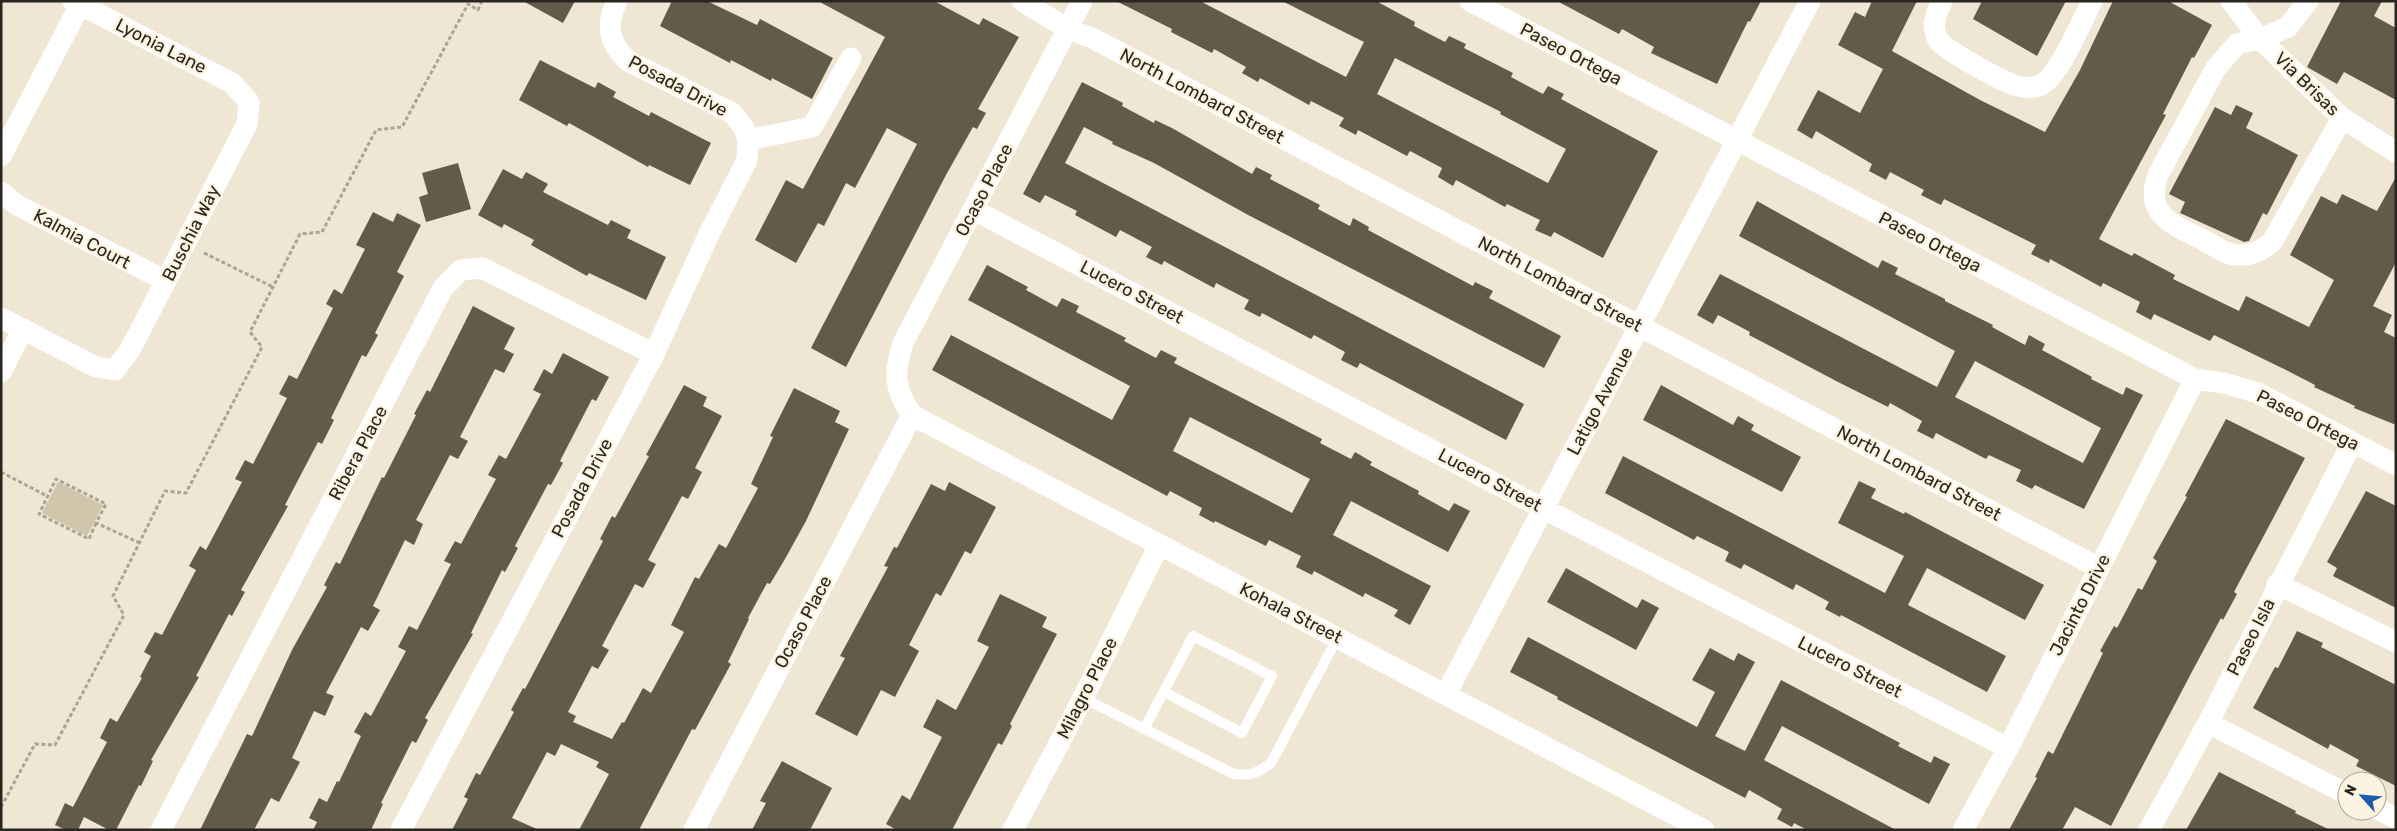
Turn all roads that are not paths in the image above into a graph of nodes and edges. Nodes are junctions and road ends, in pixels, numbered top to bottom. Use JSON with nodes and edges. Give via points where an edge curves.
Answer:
{"nodes":[{"id":1,"x":617,"y":1,"type":"edge"},
{"id":2,"x":1022,"y":1,"type":"edge"},
{"id":3,"x":1082,"y":1,"type":"edge"},
{"id":4,"x":1470,"y":1,"type":"edge"},
{"id":5,"x":1810,"y":1,"type":"edge"},
{"id":6,"x":1942,"y":1,"type":"edge"},
{"id":7,"x":2092,"y":1,"type":"edge"},
{"id":8,"x":2231,"y":1,"type":"edge"},
{"id":9,"x":2308,"y":1,"type":"edge"},
{"id":10,"x":77,"y":3,"type":"edge"},
{"id":11,"x":1068,"y":28,"type":"junction"},
{"id":12,"x":2260,"y":39,"type":"junction"},
{"id":13,"x":850,"y":58,"type":"dead end"},
{"id":14,"x":245,"y":97,"type":"joint"},
{"id":15,"x":2342,"y":118,"type":"junction"},
{"id":16,"x":748,"y":140,"type":"junction"},
{"id":17,"x":1736,"y":142,"type":"junction"},
{"id":18,"x":2396,"y":152,"type":"edge"},
{"id":19,"x":1,"y":156,"type":"edge"},
{"id":20,"x":1,"y":192,"type":"edge"},
{"id":21,"x":974,"y":210,"type":"junction"},
{"id":22,"x":166,"y":281,"type":"junction"},
{"id":23,"x":1,"y":318,"type":"edge"},
{"id":24,"x":1640,"y":326,"type":"junction"},
{"id":25,"x":23,"y":329,"type":"junction"},
{"id":26,"x":654,"y":354,"type":"junction"},
{"id":27,"x":1,"y":372,"type":"edge"},
{"id":28,"x":2195,"y":379,"type":"junction"},
{"id":29,"x":912,"y":414,"type":"junction"},
{"id":30,"x":2352,"y":443,"type":"junction"},
{"id":31,"x":2396,"y":465,"type":"edge"},
{"id":32,"x":1544,"y":508,"type":"junction"},
{"id":33,"x":1159,"y":545,"type":"junction"},
{"id":34,"x":2099,"y":568,"type":"junction"},
{"id":35,"x":2277,"y":584,"type":"junction"},
{"id":36,"x":1338,"y":638,"type":"junction"},
{"id":37,"x":2396,"y":642,"type":"edge"},
{"id":38,"x":1164,"y":692,"type":"junction"},
{"id":39,"x":1446,"y":694,"type":"junction"},
{"id":40,"x":1083,"y":698,"type":"junction"},
{"id":41,"x":2208,"y":723,"type":"junction"},
{"id":42,"x":1144,"y":729,"type":"junction"},
{"id":43,"x":2008,"y":748,"type":"junction"},
{"id":44,"x":2337,"y":789,"type":"edge"},
{"id":45,"x":161,"y":830,"type":"edge"},
{"id":46,"x":401,"y":830,"type":"edge"},
{"id":47,"x":694,"y":830,"type":"edge"},
{"id":48,"x":1013,"y":830,"type":"edge"},
{"id":49,"x":1704,"y":830,"type":"edge"},
{"id":50,"x":1963,"y":830,"type":"edge"},
{"id":51,"x":2149,"y":830,"type":"edge"}],
"edges":[{"from":1,"to":16,"type":"street","name":"Posada Drive","via":[[610,28],[616,49],[628,62],[732,113],[744,128]]},
{"from":2,"to":11,"type":"street","name":"North Lombard Street"},
{"from":3,"to":11,"type":"street","name":"Ocaso Place"},
{"from":4,"to":17,"type":"street","name":"Paseo Ortega"},
{"from":5,"to":17,"type":"street","name":"Latigo Avenue"},
{"from":6,"to":7,"type":"street","via":[[1934,23],[1935,33],[1946,49],[2016,86],[2031,88],[2052,76]]},
{"from":8,"to":12,"type":"street","name":"Via Brisas"},
{"from":9,"to":12,"type":"street","via":[[2288,27]]},
{"from":10,"to":14,"type":"street","name":"Lyonia Lane","via":[[232,83]]},
{"from":10,"to":19,"type":"street"},
{"from":11,"to":21,"type":"street","name":"Ocaso Place"},
{"from":11,"to":24,"type":"street","name":"North Lombard Street"},
{"from":12,"to":15,"type":"street","name":"Via Brisas"},
{"from":12,"to":15,"type":"street","via":[[2237,44],[2216,68],[2158,175],[2154,194],[2157,209],[2167,221],[2229,254],[2260,252],[2272,242]]},
{"from":13,"to":16,"type":"street","via":[[812,127]]},
{"from":14,"to":22,"type":"street","name":"Buschia Way","via":[[249,102],[247,124]]},
{"from":15,"to":18,"type":"street","name":"Via Brisas"},
{"from":16,"to":26,"type":"street","name":"Posada Drive","via":[[747,160]]},
{"from":17,"to":24,"type":"street","name":"Latigo Avenue"},
{"from":17,"to":28,"type":"street","name":"Paseo Ortega"},
{"from":20,"to":22,"type":"street","name":"Kalmia Court","via":[[17,205]]},
{"from":21,"to":29,"type":"street","name":"Ocaso Place","via":[[904,343],[897,363],[896,381],[903,402]]},
{"from":21,"to":32,"type":"street","name":"Lucero Street"},
{"from":22,"to":25,"type":"street","name":"Buschia Way","via":[[130,350],[115,370],[96,367]]},
{"from":23,"to":25,"type":"street"},
{"from":24,"to":32,"type":"street","name":"Latigo Avenue"},
{"from":24,"to":34,"type":"street","name":"North Lombard Street"},
{"from":25,"to":27,"type":"street"},
{"from":26,"to":45,"type":"street","name":"Ribera Place","via":[[482,268],[461,270],[444,288]]},
{"from":26,"to":46,"type":"street","name":"Posada Drive"},
{"from":28,"to":30,"type":"street","name":"Paseo Ortega","via":[[2258,393]]},
{"from":28,"to":34,"type":"street","name":"Jacinto Drive"},
{"from":29,"to":33,"type":"street","name":"Kohala Street"},
{"from":29,"to":47,"type":"street","name":"Ocaso Place"},
{"from":30,"to":31,"type":"street","name":"Paseo Ortega"},
{"from":30,"to":35,"type":"street","name":"Paseo Isla"},
{"from":32,"to":39,"type":"street","name":"Latigo Avenue"},
{"from":32,"to":43,"type":"street","name":"Lucero Street"},
{"from":33,"to":36,"type":"street","name":"Kohala Street"},
{"from":33,"to":40,"type":"street","name":"Milagro Place"},
{"from":34,"to":43,"type":"street","name":"Jacinto Drive"},
{"from":35,"to":37,"type":"street"},
{"from":35,"to":41,"type":"street","name":"Paseo Isla"},
{"from":36,"to":39,"type":"street","name":"Kohala Street"},
{"from":36,"to":42,"type":"lane","via":[[1283,744],[1271,763],[1261,771],[1248,776],[1234,774]]},
{"from":38,"to":38,"type":"lane","via":[[1242,732],[1272,676],[1193,636]]},
{"from":38,"to":42,"type":"lane"},
{"from":39,"to":49,"type":"street","name":"Kohala Street"},
{"from":40,"to":42,"type":"lane"},
{"from":40,"to":48,"type":"street","name":"Milagro Place"},
{"from":41,"to":44,"type":"street"},
{"from":41,"to":51,"type":"street","name":"Paseo Isla"},
{"from":43,"to":50,"type":"street","name":"Jacinto Drive"}]}
